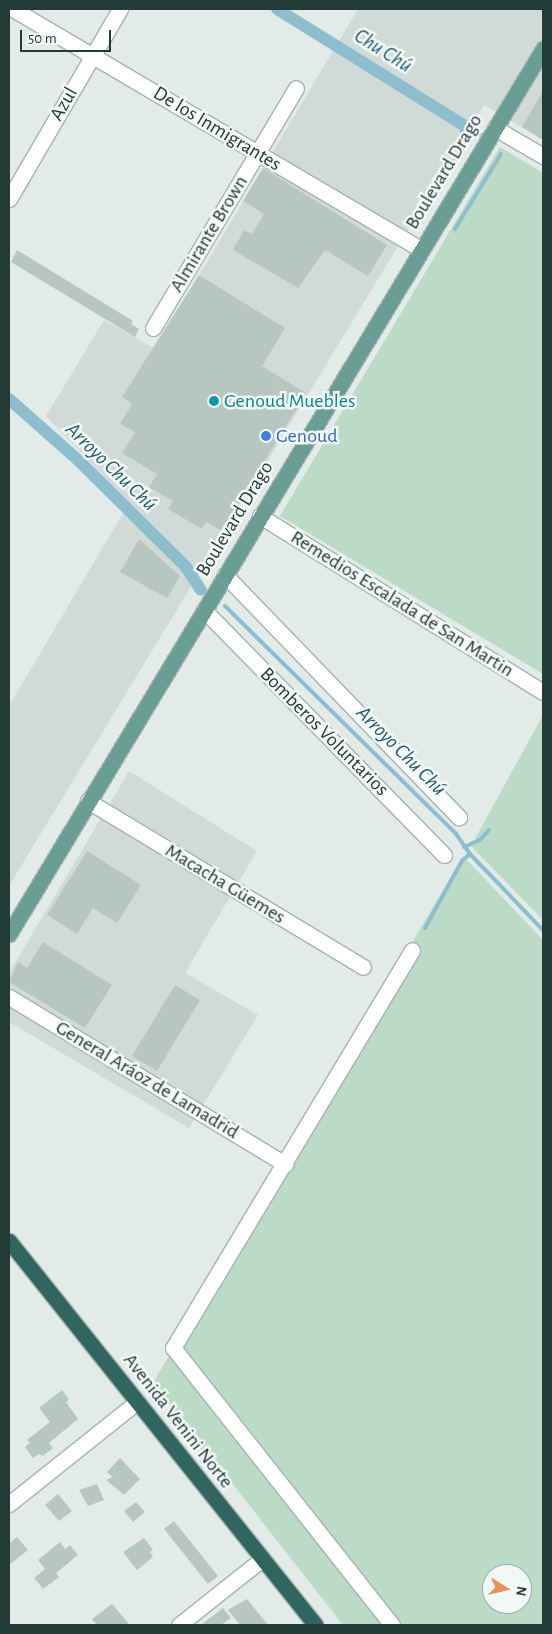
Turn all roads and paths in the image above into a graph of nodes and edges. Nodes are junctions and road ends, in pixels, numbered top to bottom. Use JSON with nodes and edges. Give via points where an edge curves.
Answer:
{"nodes":[{"id":1,"x":13,"y":9,"type":"edge"},
{"id":2,"x":120,"y":9,"type":"edge"},
{"id":3,"x":543,"y":49,"type":"edge"},
{"id":4,"x":92,"y":55,"type":"junction"},
{"id":5,"x":296,"y":88,"type":"dead end"},
{"id":6,"x":495,"y":128,"type":"junction"},
{"id":7,"x":258,"y":152,"type":"junction"},
{"id":8,"x":543,"y":156,"type":"edge"},
{"id":9,"x":9,"y":200,"type":"edge"},
{"id":10,"x":421,"y":250,"type":"junction"},
{"id":11,"x":153,"y":328,"type":"dead end"},
{"id":12,"x":260,"y":516,"type":"junction"},
{"id":13,"x":222,"y":580,"type":"junction"},
{"id":14,"x":205,"y":608,"type":"junction"},
{"id":15,"x":543,"y":692,"type":"edge"},
{"id":16,"x":88,"y":801,"type":"junction"},
{"id":17,"x":459,"y":816,"type":"dead end"},
{"id":18,"x":444,"y":854,"type":"dead end"},
{"id":19,"x":9,"y":934,"type":"edge"},
{"id":20,"x":412,"y":950,"type":"dead end"},
{"id":21,"x":363,"y":967,"type":"dead end"},
{"id":22,"x":9,"y":997,"type":"edge"},
{"id":23,"x":285,"y":1164,"type":"junction"},
{"id":24,"x":10,"y":1244,"type":"edge"},
{"id":25,"x":137,"y":1402,"type":"junction"},
{"id":26,"x":9,"y":1504,"type":"edge"},
{"id":27,"x":262,"y":1559,"type":"junction"},
{"id":28,"x":179,"y":1625,"type":"edge"},
{"id":29,"x":315,"y":1625,"type":"edge"},
{"id":30,"x":392,"y":1625,"type":"edge"}],
"edges":[{"from":1,"to":4,"type":"street","name":"De los Inmigrantes"},
{"from":2,"to":4,"type":"street","name":"Azul"},
{"from":3,"to":6,"type":"main road","name":"Boulevard Drago"},
{"from":4,"to":7,"type":"street","name":"De los Inmigrantes"},
{"from":4,"to":9,"type":"street","name":"Azul"},
{"from":5,"to":7,"type":"street","name":"Almirante Brown"},
{"from":6,"to":8,"type":"street"},
{"from":6,"to":10,"type":"main road","name":"Boulevard Drago"},
{"from":7,"to":10,"type":"street","name":"De los Inmigrantes"},
{"from":7,"to":11,"type":"street","name":"Almirante Brown"},
{"from":10,"to":12,"type":"main road","name":"Boulevard Drago"},
{"from":12,"to":13,"type":"main road","name":"Boulevard Drago"},
{"from":12,"to":15,"type":"street","name":"Remedios Escalada de San Martin"},
{"from":13,"to":14,"type":"main road","name":"Boulevard Drago"},
{"from":13,"to":17,"type":"street","name":"Bomberos Voluntarios"},
{"from":14,"to":16,"type":"main road","name":"Boulevard Drago"},
{"from":14,"to":18,"type":"street","name":"Bomberos Voluntarios"},
{"from":16,"to":19,"type":"main road","name":"Boulevard Drago"},
{"from":16,"to":21,"type":"street","name":"Macacha Güemes"},
{"from":20,"to":23,"type":"street"},
{"from":22,"to":23,"type":"street","name":"General Aráoz de Lamadrid"},
{"from":23,"to":30,"type":"street","via":[[174,1348]]},
{"from":24,"to":25,"type":"highway","name":"Avenida Venini Norte"},
{"from":25,"to":26,"type":"street"},
{"from":25,"to":27,"type":"highway","name":"Avenida Venini Norte"},
{"from":27,"to":28,"type":"street"},
{"from":27,"to":29,"type":"highway","name":"Avenida Venini Norte"}]}
